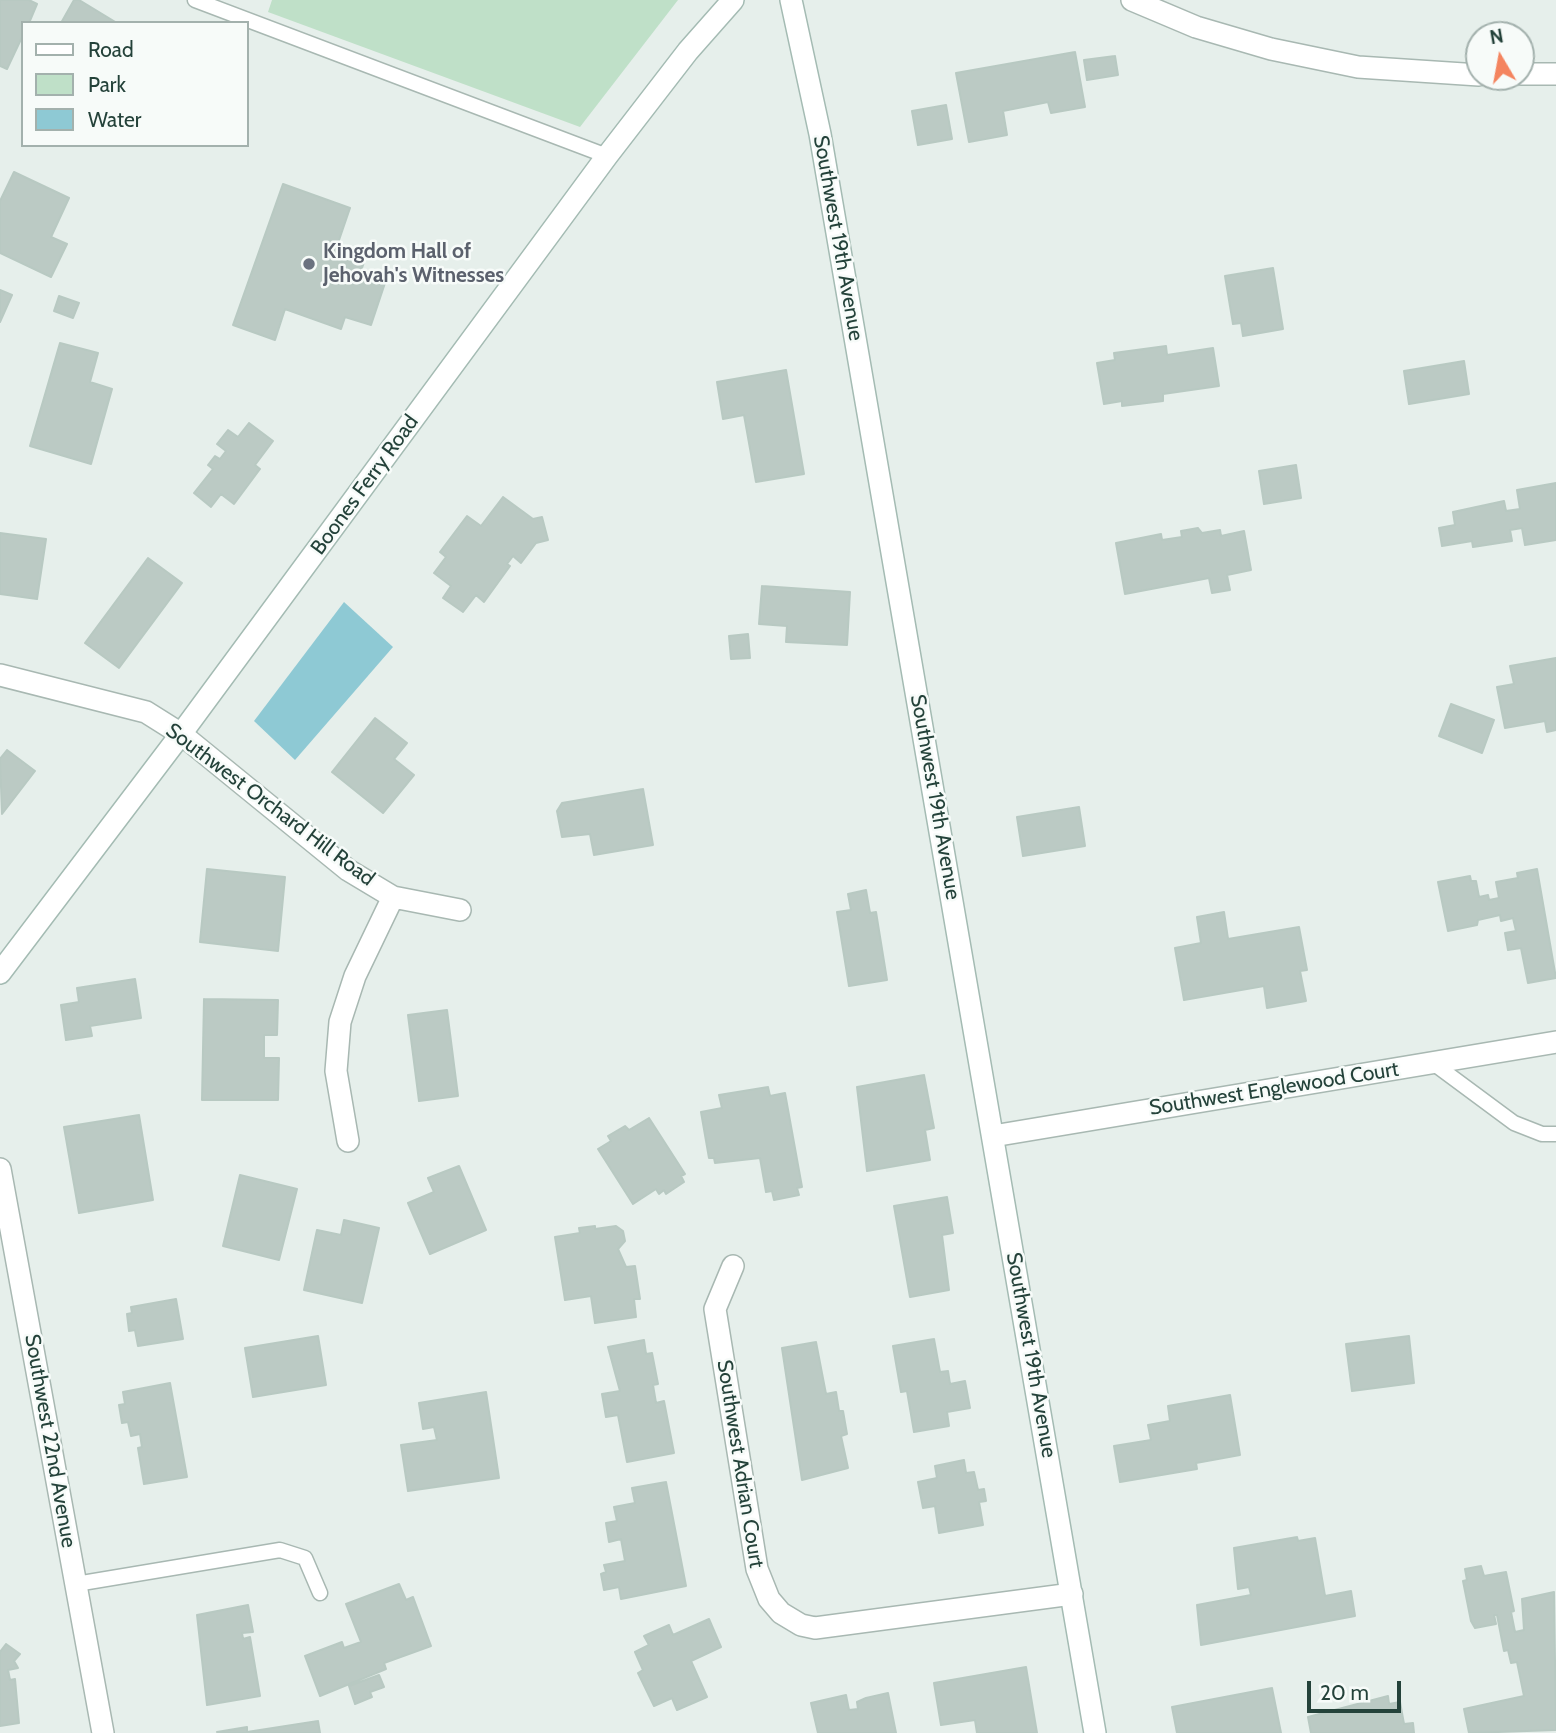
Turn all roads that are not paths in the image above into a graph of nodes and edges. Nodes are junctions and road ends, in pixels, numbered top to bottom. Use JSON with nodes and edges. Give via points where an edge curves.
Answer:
{"nodes":[{"id":1,"x":195,"y":0,"type":"edge"},
{"id":2,"x":733,"y":0,"type":"edge"},
{"id":3,"x":790,"y":0,"type":"edge"},
{"id":4,"x":1132,"y":0,"type":"edge"},
{"id":5,"x":1465,"y":74,"type":"edge"},
{"id":6,"x":1535,"y":74,"type":"edge"},
{"id":7,"x":1556,"y":74,"type":"edge"},
{"id":8,"x":607,"y":156,"type":"junction"},
{"id":9,"x":0,"y":675,"type":"edge"},
{"id":10,"x":181,"y":734,"type":"junction"},
{"id":11,"x":393,"y":897,"type":"junction"},
{"id":12,"x":460,"y":911,"type":"dead end"},
{"id":13,"x":0,"y":973,"type":"edge"},
{"id":14,"x":1556,"y":1042,"type":"edge"},
{"id":15,"x":1433,"y":1063,"type":"junction"},
{"id":16,"x":1556,"y":1134,"type":"edge"},
{"id":17,"x":993,"y":1136,"type":"junction"},
{"id":18,"x":348,"y":1141,"type":"dead end"},
{"id":19,"x":0,"y":1169,"type":"edge"},
{"id":20,"x":733,"y":1266,"type":"dead end"},
{"id":21,"x":76,"y":1584,"type":"junction"},
{"id":22,"x":320,"y":1593,"type":"dead end"},
{"id":23,"x":1072,"y":1594,"type":"junction"},
{"id":24,"x":101,"y":1723,"type":"edge"},
{"id":25,"x":1095,"y":1733,"type":"edge"}],
"edges":[{"from":1,"to":8,"type":"lane"},
{"from":2,"to":8,"type":"street","name":"Boones Ferry Road"},
{"from":3,"to":17,"type":"street","name":"Southwest 19th Avenue","via":[[822,147]]},
{"from":4,"to":5,"type":"street","via":[[1271,49],[1358,67]]},
{"from":6,"to":7,"type":"street"},
{"from":8,"to":10,"type":"street","name":"Boones Ferry Road"},
{"from":9,"to":10,"type":"street","name":"Southwest Orchard Hill Road","via":[[146,712]]},
{"from":10,"to":11,"type":"street","name":"Southwest Orchard Hill Road","via":[[348,870]]},
{"from":10,"to":13,"type":"street","name":"Boones Ferry Road"},
{"from":11,"to":12,"type":"street","name":"Southwest Orchard Hill Road"},
{"from":11,"to":18,"type":"street","via":[[355,976],[340,1022],[336,1071]]},
{"from":14,"to":15,"type":"street","name":"Southwest Englewood Court"},
{"from":15,"to":16,"type":"lane","via":[[1514,1123],[1542,1134]]},
{"from":15,"to":17,"type":"street","name":"Southwest Englewood Court"},
{"from":17,"to":23,"type":"street","name":"Southwest 19th Avenue"},
{"from":19,"to":21,"type":"street","name":"Southwest 22nd Avenue"},
{"from":20,"to":23,"type":"street","name":"Southwest Adrian Court","via":[[715,1309],[757,1569],[761,1585],[781,1614],[814,1628]]},
{"from":21,"to":22,"type":"lane","via":[[280,1550],[305,1558]]},
{"from":21,"to":24,"type":"street","name":"Southwest 22nd Avenue"},
{"from":23,"to":25,"type":"street","name":"Southwest 19th Avenue"}]}
